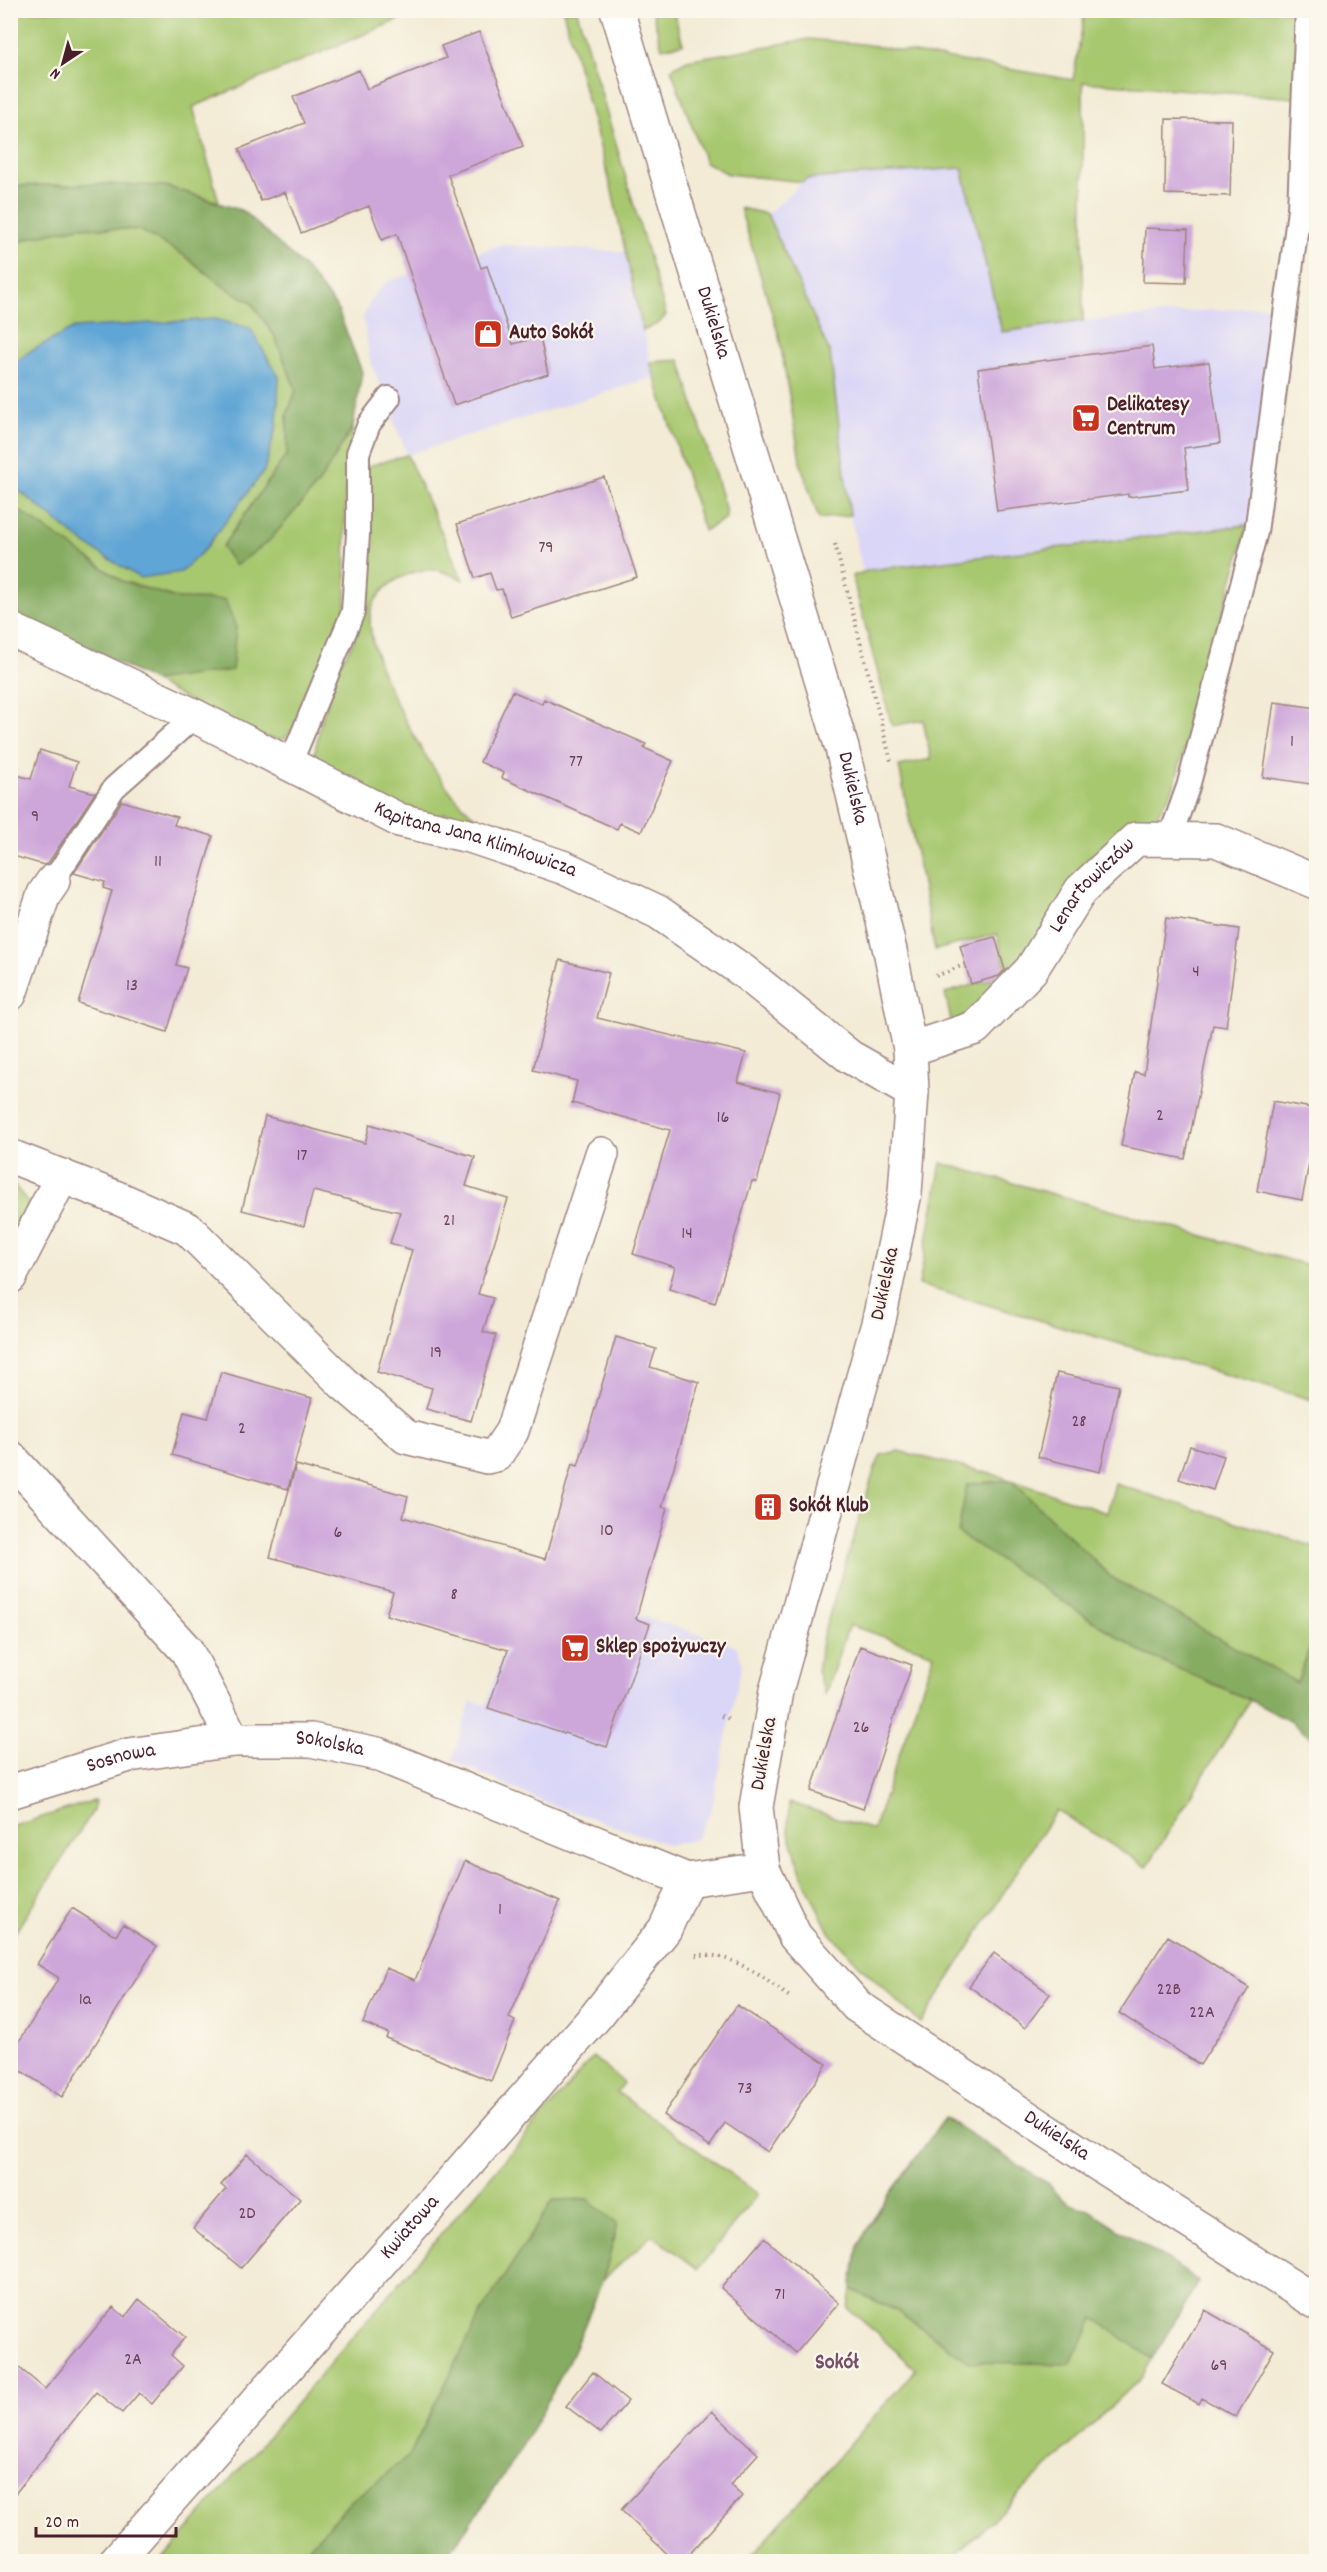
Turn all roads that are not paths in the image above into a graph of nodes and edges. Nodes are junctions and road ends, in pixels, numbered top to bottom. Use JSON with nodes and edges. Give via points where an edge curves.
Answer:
{"nodes":[{"id":1,"x":617,"y":10,"type":"edge"},
{"id":2,"x":1307,"y":10,"type":"edge"},
{"id":3,"x":389,"y":398,"type":"dead end"},
{"id":4,"x":10,"y":629,"type":"edge"},
{"id":5,"x":195,"y":716,"type":"junction"},
{"id":6,"x":290,"y":764,"type":"junction"},
{"id":7,"x":1169,"y":840,"type":"junction"},
{"id":8,"x":52,"y":881,"type":"joint"},
{"id":9,"x":1317,"y":882,"type":"edge"},
{"id":10,"x":10,"y":994,"type":"edge"},
{"id":11,"x":910,"y":1049,"type":"junction"},
{"id":12,"x":912,"y":1092,"type":"junction"},
{"id":13,"x":602,"y":1154,"type":"dead end"},
{"id":14,"x":10,"y":1156,"type":"edge"},
{"id":15,"x":62,"y":1176,"type":"junction"},
{"id":16,"x":10,"y":1277,"type":"edge"},
{"id":17,"x":10,"y":1457,"type":"edge"},
{"id":18,"x":233,"y":1740,"type":"junction"},
{"id":19,"x":10,"y":1792,"type":"edge"},
{"id":20,"x":763,"y":1869,"type":"junction"},
{"id":21,"x":687,"y":1880,"type":"junction"},
{"id":22,"x":1317,"y":2302,"type":"edge"},
{"id":23,"x":115,"y":2562,"type":"edge"}],
"edges":[{"from":1,"to":11,"type":"street","name":"Dukielska","via":[[842,748]]},
{"from":2,"to":7,"type":"lane","via":[[1299,210],[1257,532],[1188,787]]},
{"from":3,"to":6,"type":"lane","via":[[369,424],[358,453],[353,612]]},
{"from":4,"to":5,"type":"street","name":"Kapitana Jana Klimkowicza"},
{"from":5,"to":6,"type":"street","name":"Kapitana Jana Klimkowicza"},
{"from":5,"to":8,"type":"lane","via":[[114,788]]},
{"from":6,"to":12,"type":"street","name":"Kapitana Jana Klimkowicza","via":[[399,820],[474,837],[565,868],[658,912],[743,971],[850,1057]]},
{"from":7,"to":9,"type":"street","name":"Lenartowiczów","via":[[1216,840]]},
{"from":7,"to":11,"type":"street","name":"Lenartowiczów","via":[[1136,839],[1081,890],[1031,970],[975,1028]]},
{"from":8,"to":10,"type":"street"},
{"from":11,"to":12,"type":"street","name":"Dukielska"},
{"from":12,"to":20,"type":"street","name":"Dukielska","via":[[905,1193],[879,1320],[776,1691],[756,1807]]},
{"from":13,"to":15,"type":"street","via":[[512,1431],[496,1455],[488,1457],[406,1437],[343,1383],[188,1229]]},
{"from":14,"to":15,"type":"street"},
{"from":15,"to":16,"type":"street"},
{"from":17,"to":18,"type":"street","via":[[187,1652]]},
{"from":18,"to":19,"type":"street","name":"Sosnowa","via":[[129,1755]]},
{"from":18,"to":21,"type":"street","name":"Sokolska","via":[[311,1740],[372,1752]]},
{"from":20,"to":21,"type":"street"},
{"from":20,"to":22,"type":"street","name":"Dukielska","via":[[795,1936],[857,2006]]},
{"from":21,"to":23,"type":"street","name":"Kwiatowa","via":[[665,1929],[597,2015]]}]}
